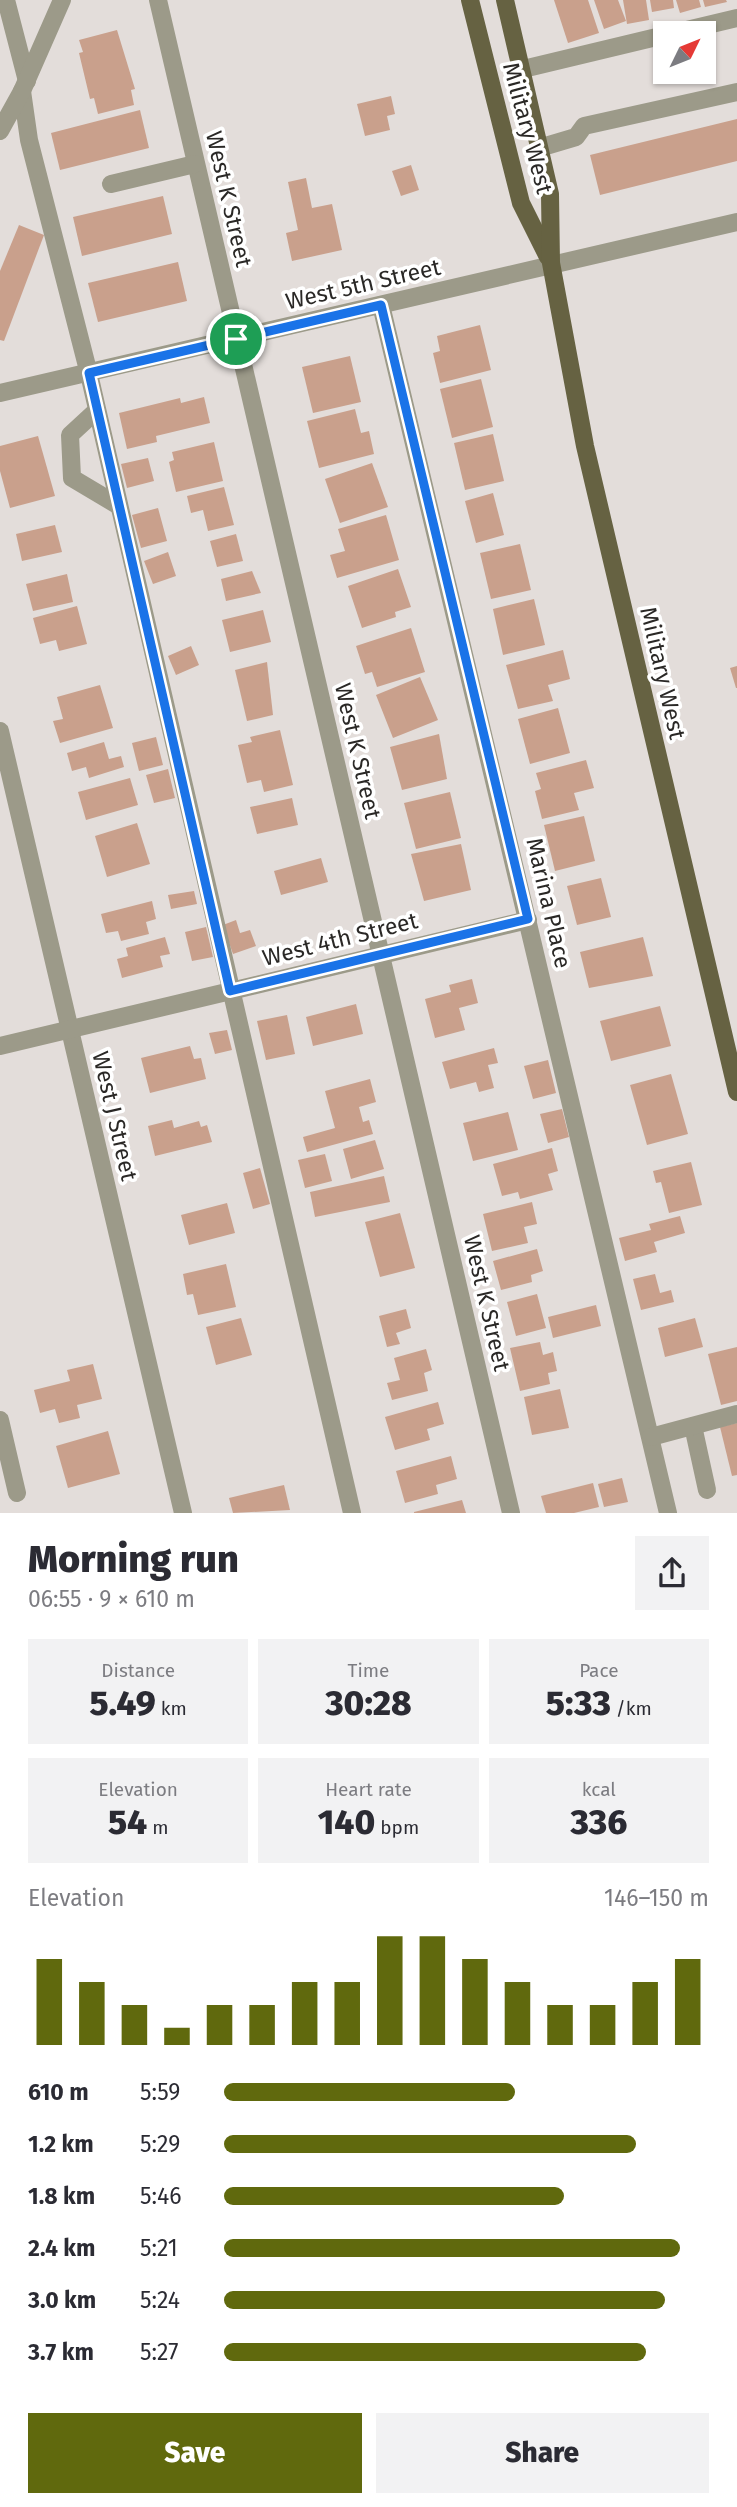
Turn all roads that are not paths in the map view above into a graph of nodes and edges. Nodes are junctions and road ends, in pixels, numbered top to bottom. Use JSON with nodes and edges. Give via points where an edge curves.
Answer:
{"nodes":[{"id":1,"x":5,"y":0,"type":"edge"},
{"id":2,"x":62,"y":0,"type":"edge"},
{"id":3,"x":159,"y":0,"type":"edge"},
{"id":4,"x":470,"y":0,"type":"edge"},
{"id":5,"x":505,"y":0,"type":"edge"},
{"id":6,"x":737,"y":18,"type":"edge"},
{"id":7,"x":716,"y":23,"type":"edge"},
{"id":8,"x":653,"y":38,"type":"edge"},
{"id":9,"x":519,"y":70,"type":"junction"},
{"id":10,"x":24,"y":86,"type":"junction"},
{"id":11,"x":737,"y":93,"type":"edge"},
{"id":12,"x":0,"y":131,"type":"edge"},
{"id":13,"x":538,"y":148,"type":"junction"},
{"id":14,"x":195,"y":164,"type":"junction"},
{"id":15,"x":111,"y":184,"type":"dead end"},
{"id":16,"x":737,"y":222,"type":"edge"},
{"id":17,"x":551,"y":264,"type":"junction"},
{"id":18,"x":381,"y":305,"type":"junction"},
{"id":19,"x":236,"y":339,"type":"junction"},
{"id":20,"x":89,"y":373,"type":"junction"},
{"id":21,"x":0,"y":393,"type":"edge"},
{"id":22,"x":96,"y":411,"type":"junction"},
{"id":23,"x":119,"y":506,"type":"junction"},
{"id":24,"x":0,"y":731,"type":"edge"},
{"id":25,"x":528,"y":919,"type":"junction"},
{"id":26,"x":380,"y":955,"type":"junction"},
{"id":27,"x":230,"y":991,"type":"junction"},
{"id":28,"x":70,"y":1029,"type":"junction"},
{"id":29,"x":0,"y":1046,"type":"edge"},
{"id":30,"x":737,"y":1092,"type":"edge"},
{"id":31,"x":737,"y":1414,"type":"edge"},
{"id":32,"x":0,"y":1420,"type":"edge"},
{"id":33,"x":693,"y":1426,"type":"junction"},
{"id":34,"x":651,"y":1437,"type":"junction"},
{"id":35,"x":706,"y":1490,"type":"dead end"},
{"id":36,"x":17,"y":1493,"type":"dead end"},
{"id":37,"x":183,"y":1513,"type":"edge"},
{"id":38,"x":352,"y":1513,"type":"edge"},
{"id":39,"x":511,"y":1513,"type":"edge"},
{"id":40,"x":668,"y":1513,"type":"edge"}],
"edges":[{"from":1,"to":10,"type":"street"},
{"from":2,"to":10,"type":"street"},
{"from":3,"to":14,"type":"street","name":"West K Street"},
{"from":4,"to":17,"type":"main road","name":"Military West","via":[[521,203]]},
{"from":5,"to":9,"type":"main road","name":"Military West"},
{"from":6,"to":7,"type":"street"},
{"from":8,"to":9,"type":"street"},
{"from":9,"to":13,"type":"main road","name":"Military West"},
{"from":10,"to":12,"type":"street"},
{"from":10,"to":20,"type":"street","via":[[29,140]]},
{"from":11,"to":13,"type":"street","via":[[584,126],[576,137]]},
{"from":13,"to":17,"type":"main road","name":"Military West","via":[[550,194]]},
{"from":14,"to":15,"type":"street"},
{"from":14,"to":19,"type":"street","name":"West K Street"},
{"from":16,"to":17,"type":"street","name":"West 5th Street"},
{"from":17,"to":18,"type":"street","name":"West 5th Street"},
{"from":17,"to":30,"type":"main road","name":"Military West","via":[[585,446]]},
{"from":18,"to":19,"type":"street","name":"West 5th Street"},
{"from":18,"to":25,"type":"street","name":"Marina Place"},
{"from":19,"to":20,"type":"street","name":"West 5th Street"},
{"from":19,"to":26,"type":"street","name":"West K Street"},
{"from":20,"to":21,"type":"street","name":"West 5th Street"},
{"from":20,"to":22,"type":"street"},
{"from":22,"to":23,"type":"street"},
{"from":22,"to":23,"type":"street","via":[[70,435],[72,478]]},
{"from":23,"to":27,"type":"street"},
{"from":24,"to":28,"type":"street","name":"West J Street"},
{"from":25,"to":26,"type":"street","name":"West 4th Street"},
{"from":25,"to":34,"type":"street","name":"Marina Place"},
{"from":26,"to":27,"type":"street","name":"West 4th Street"},
{"from":26,"to":39,"type":"street","name":"West K Street"},
{"from":27,"to":28,"type":"street","name":"West 4th Street"},
{"from":27,"to":38,"type":"street"},
{"from":28,"to":29,"type":"street","name":"West 4th Street"},
{"from":28,"to":37,"type":"street","name":"West J Street"},
{"from":31,"to":33,"type":"street"},
{"from":32,"to":36,"type":"street"},
{"from":33,"to":34,"type":"street"},
{"from":33,"to":35,"type":"street"},
{"from":34,"to":40,"type":"street","name":"Marina Place"}]}
